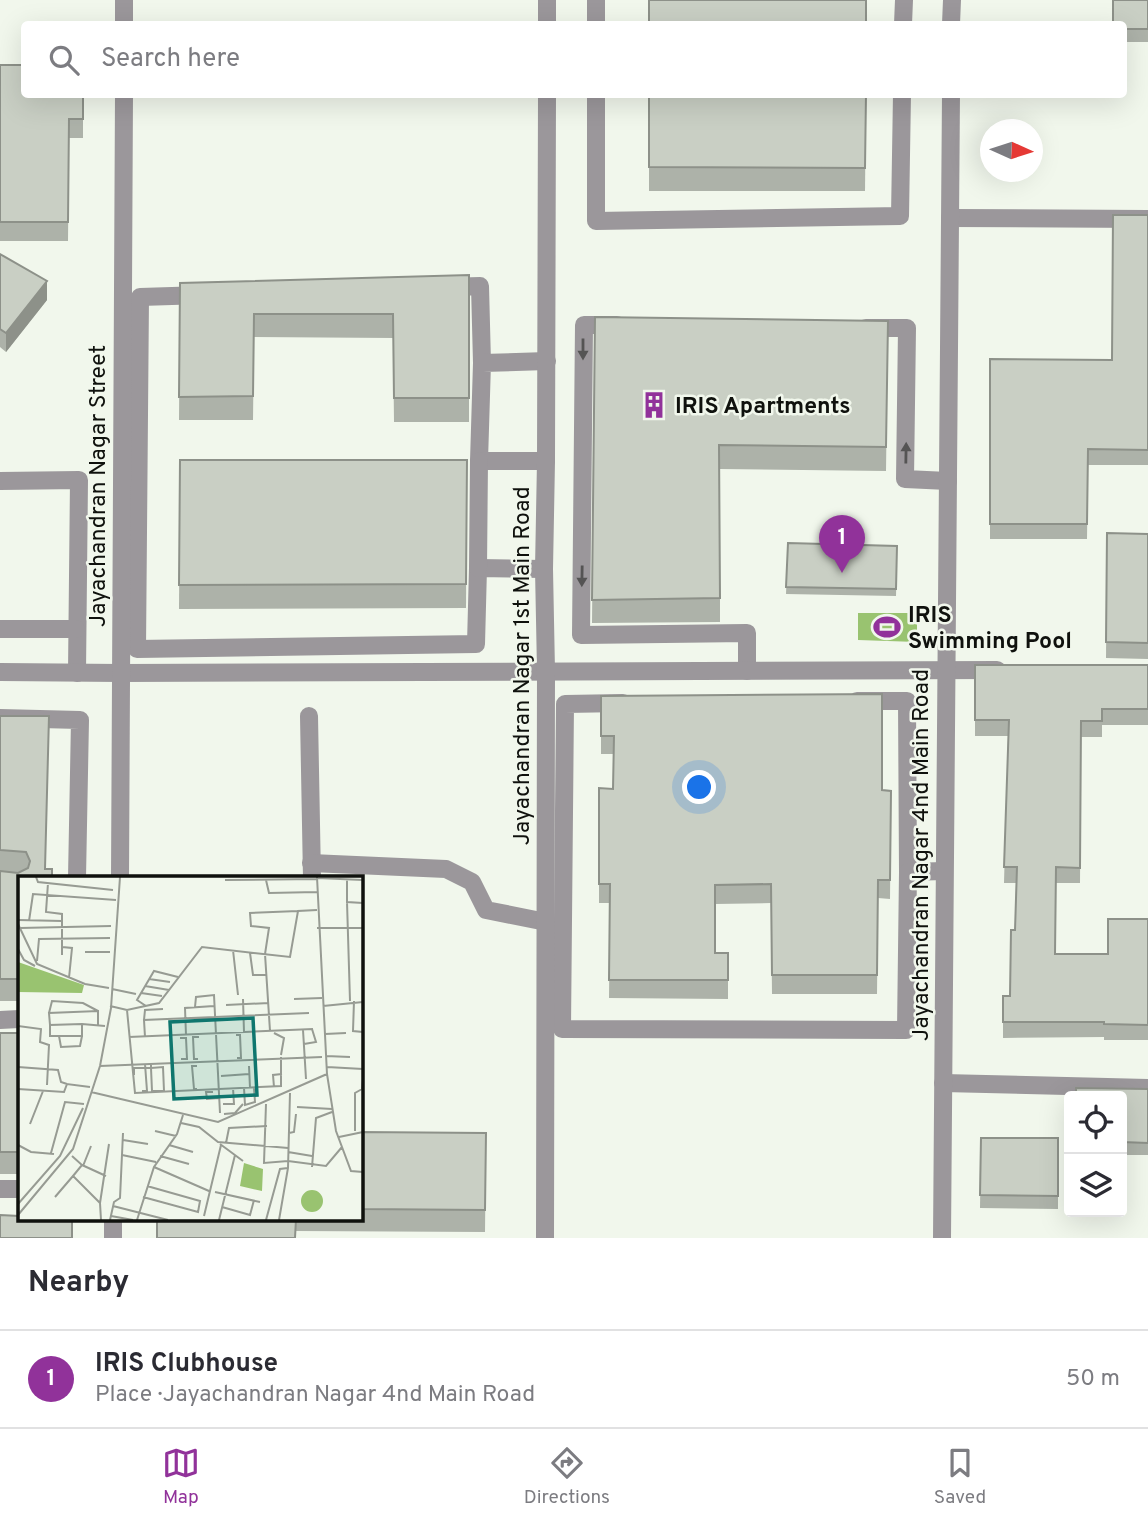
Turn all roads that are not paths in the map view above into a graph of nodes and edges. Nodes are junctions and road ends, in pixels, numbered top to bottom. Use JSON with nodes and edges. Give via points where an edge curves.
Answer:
{"nodes":[{"id":1,"x":124,"y":0,"type":"edge"},
{"id":2,"x":547,"y":0,"type":"edge"},
{"id":3,"x":596,"y":0,"type":"edge"},
{"id":4,"x":904,"y":0,"type":"edge"},
{"id":5,"x":952,"y":0,"type":"edge"},
{"id":6,"x":124,"y":21,"type":"edge"},
{"id":7,"x":547,"y":21,"type":"edge"},
{"id":8,"x":596,"y":21,"type":"edge"},
{"id":9,"x":903,"y":21,"type":"edge"},
{"id":10,"x":951,"y":21,"type":"edge"},
{"id":11,"x":124,"y":98,"type":"edge"},
{"id":12,"x":547,"y":98,"type":"edge"},
{"id":13,"x":596,"y":98,"type":"edge"},
{"id":14,"x":902,"y":98,"type":"edge"},
{"id":15,"x":951,"y":98,"type":"edge"},
{"id":16,"x":950,"y":218,"type":"junction"},
{"id":17,"x":1148,"y":219,"type":"edge"},
{"id":18,"x":425,"y":288,"type":"edge"},
{"id":19,"x":222,"y":294,"type":"edge"},
{"id":20,"x":636,"y":325,"type":"edge"},
{"id":21,"x":852,"y":328,"type":"edge"},
{"id":22,"x":547,"y":361,"type":"junction"},
{"id":23,"x":482,"y":363,"type":"junction"},
{"id":24,"x":480,"y":461,"type":"junction"},
{"id":25,"x":546,"y":461,"type":"junction"},
{"id":26,"x":0,"y":481,"type":"edge"},
{"id":27,"x":948,"y":481,"type":"junction"},
{"id":28,"x":478,"y":568,"type":"junction"},
{"id":29,"x":544,"y":569,"type":"junction"},
{"id":30,"x":0,"y":629,"type":"edge"},
{"id":31,"x":76,"y":629,"type":"junction"},
{"id":32,"x":946,"y":670,"type":"junction"},
{"id":33,"x":1014,"y":670,"type":"edge"},
{"id":34,"x":546,"y":671,"type":"junction"},
{"id":35,"x":747,"y":671,"type":"junction"},
{"id":36,"x":0,"y":672,"type":"edge"},
{"id":37,"x":77,"y":673,"type":"junction"},
{"id":38,"x":121,"y":673,"type":"junction"},
{"id":39,"x":838,"y":701,"type":"edge"},
{"id":40,"x":647,"y":703,"type":"edge"},
{"id":41,"x":309,"y":716,"type":"dead end"},
{"id":42,"x":0,"y":718,"type":"edge"},
{"id":43,"x":312,"y":870,"type":"edge"},
{"id":44,"x":944,"y":871,"type":"junction"},
{"id":45,"x":908,"y":872,"type":"junction"},
{"id":46,"x":77,"y":876,"type":"edge"},
{"id":47,"x":120,"y":876,"type":"edge"},
{"id":48,"x":545,"y":922,"type":"junction"},
{"id":49,"x":18,"y":1019,"type":"edge"},
{"id":50,"x":0,"y":1020,"type":"edge"},
{"id":51,"x":943,"y":1083,"type":"junction"},
{"id":52,"x":1148,"y":1088,"type":"edge"},
{"id":53,"x":0,"y":1189,"type":"edge"},
{"id":54,"x":18,"y":1189,"type":"edge"},
{"id":55,"x":113,"y":1220,"type":"edge"},
{"id":56,"x":113,"y":1238,"type":"edge"},
{"id":57,"x":545,"y":1238,"type":"edge"},
{"id":58,"x":942,"y":1238,"type":"edge"}],
"edges":[{"from":1,"to":6,"type":"street"},
{"from":2,"to":7,"type":"street"},
{"from":3,"to":8,"type":"street"},
{"from":4,"to":9,"type":"street"},
{"from":5,"to":10,"type":"street"},
{"from":11,"to":38,"type":"street","name":"Jayachandran Nagar Street"},
{"from":12,"to":22,"type":"street","name":"Jayachandran Nagar 1st Main Road"},
{"from":13,"to":14,"type":"street","via":[[596,221],[900,216]]},
{"from":15,"to":16,"type":"street","name":"Jayachandran Nagar 4nd Main Road"},
{"from":16,"to":17,"type":"street"},
{"from":16,"to":27,"type":"street","name":"Jayachandran Nagar 4nd Main Road"},
{"from":18,"to":23,"type":"street","via":[[480,286]]},
{"from":19,"to":28,"type":"street","via":[[140,297],[137,649],[476,644]]},
{"from":20,"to":35,"type":"street","one_way":true,"via":[[584,325],[581,635],[747,633]]},
{"from":27,"to":21,"type":"street","one_way":true,"via":[[905,479],[907,328]]},
{"from":22,"to":23,"type":"street"},
{"from":22,"to":25,"type":"street","name":"Jayachandran Nagar 1st Main Road"},
{"from":23,"to":24,"type":"street"},
{"from":24,"to":25,"type":"street"},
{"from":24,"to":28,"type":"street"},
{"from":25,"to":29,"type":"street","name":"Jayachandran Nagar 1st Main Road"},
{"from":26,"to":31,"type":"street","via":[[79,480]]},
{"from":27,"to":32,"type":"street","name":"Jayachandran Nagar 4nd Main Road"},
{"from":28,"to":29,"type":"street"},
{"from":29,"to":34,"type":"street","name":"Jayachandran Nagar 1st Main Road"},
{"from":30,"to":31,"type":"street"},
{"from":31,"to":37,"type":"street"},
{"from":32,"to":33,"type":"street"},
{"from":32,"to":35,"type":"street"},
{"from":32,"to":44,"type":"street","name":"Jayachandran Nagar 4nd Main Road"},
{"from":34,"to":35,"type":"street"},
{"from":34,"to":38,"type":"street"},
{"from":34,"to":48,"type":"street","name":"Jayachandran Nagar 1st Main Road"},
{"from":36,"to":37,"type":"street"},
{"from":37,"to":38,"type":"street"},
{"from":38,"to":47,"type":"street","name":"Jayachandran Nagar Street"},
{"from":39,"to":45,"type":"street","via":[[907,701]]},
{"from":40,"to":45,"type":"street","via":[[565,704],[562,1029],[906,1030]]},
{"from":41,"to":43,"type":"street"},
{"from":42,"to":46,"type":"street","via":[[80,720]]},
{"from":43,"to":48,"type":"street","via":[[446,869],[472,882],[486,910]]},
{"from":44,"to":45,"type":"street"},
{"from":44,"to":51,"type":"street","name":"Jayachandran Nagar 4nd Main Road"},
{"from":48,"to":57,"type":"street","name":"Jayachandran Nagar 1st Main Road"},
{"from":49,"to":50,"type":"street"},
{"from":51,"to":52,"type":"street"},
{"from":51,"to":58,"type":"street","name":"Jayachandran Nagar 4nd Main Road"},
{"from":53,"to":54,"type":"street"},
{"from":55,"to":56,"type":"street"}]}
